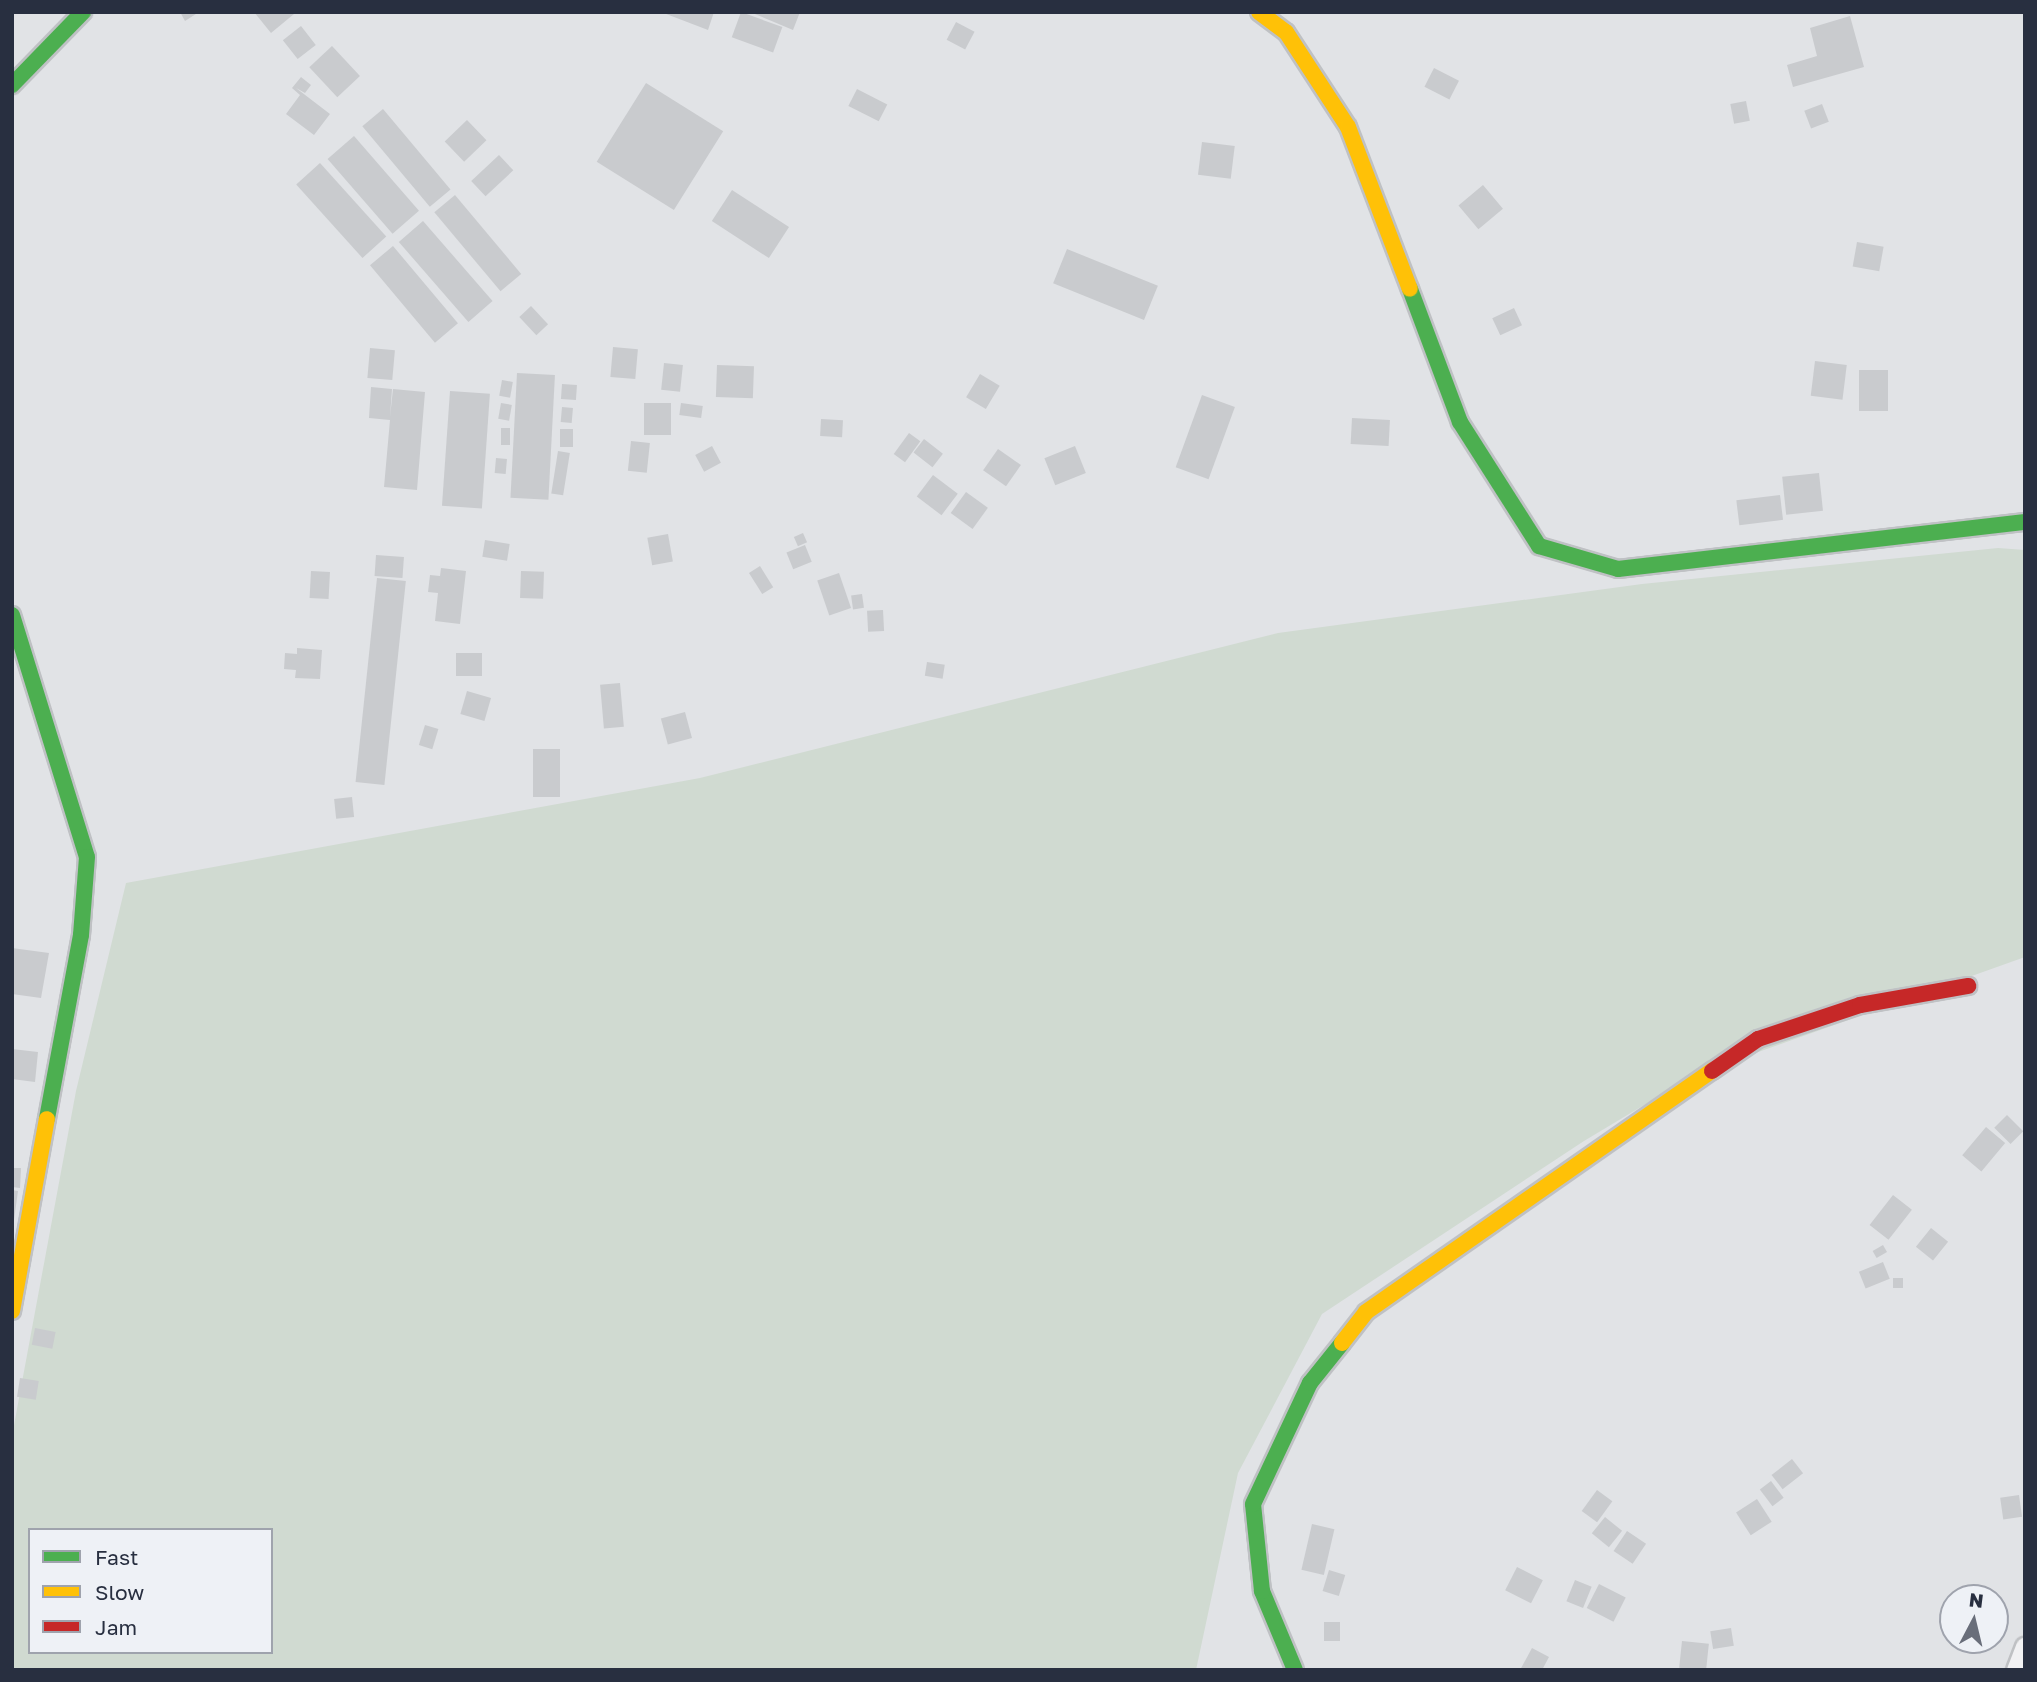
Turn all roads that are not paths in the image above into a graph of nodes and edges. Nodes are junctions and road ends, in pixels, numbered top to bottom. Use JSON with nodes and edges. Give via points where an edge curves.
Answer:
{"nodes":[{"id":1,"x":83,"y":12,"type":"edge"},
{"id":2,"x":1259,"y":12,"type":"edge"},
{"id":3,"x":12,"y":85,"type":"edge"},
{"id":4,"x":2025,"y":522,"type":"edge"},
{"id":5,"x":12,"y":615,"type":"edge"},
{"id":6,"x":1968,"y":986,"type":"dead end"},
{"id":7,"x":12,"y":1311,"type":"edge"},
{"id":8,"x":2025,"y":1647,"type":"edge"},
{"id":9,"x":1295,"y":1670,"type":"edge"},
{"id":10,"x":2016,"y":1670,"type":"edge"}],
"edges":[{"from":1,"to":3,"type":"main road"},
{"from":2,"to":4,"type":"main road","via":[[1286,32],[1348,127],[1460,422],[1539,546],[1618,569]]},
{"from":5,"to":7,"type":"main road","via":[[87,857],[81,935]]},
{"from":6,"to":9,"type":"main road","via":[[1860,1005],[1758,1039],[1366,1312],[1310,1382],[1253,1504],[1262,1591]]},
{"from":8,"to":10,"type":"street"}]}
